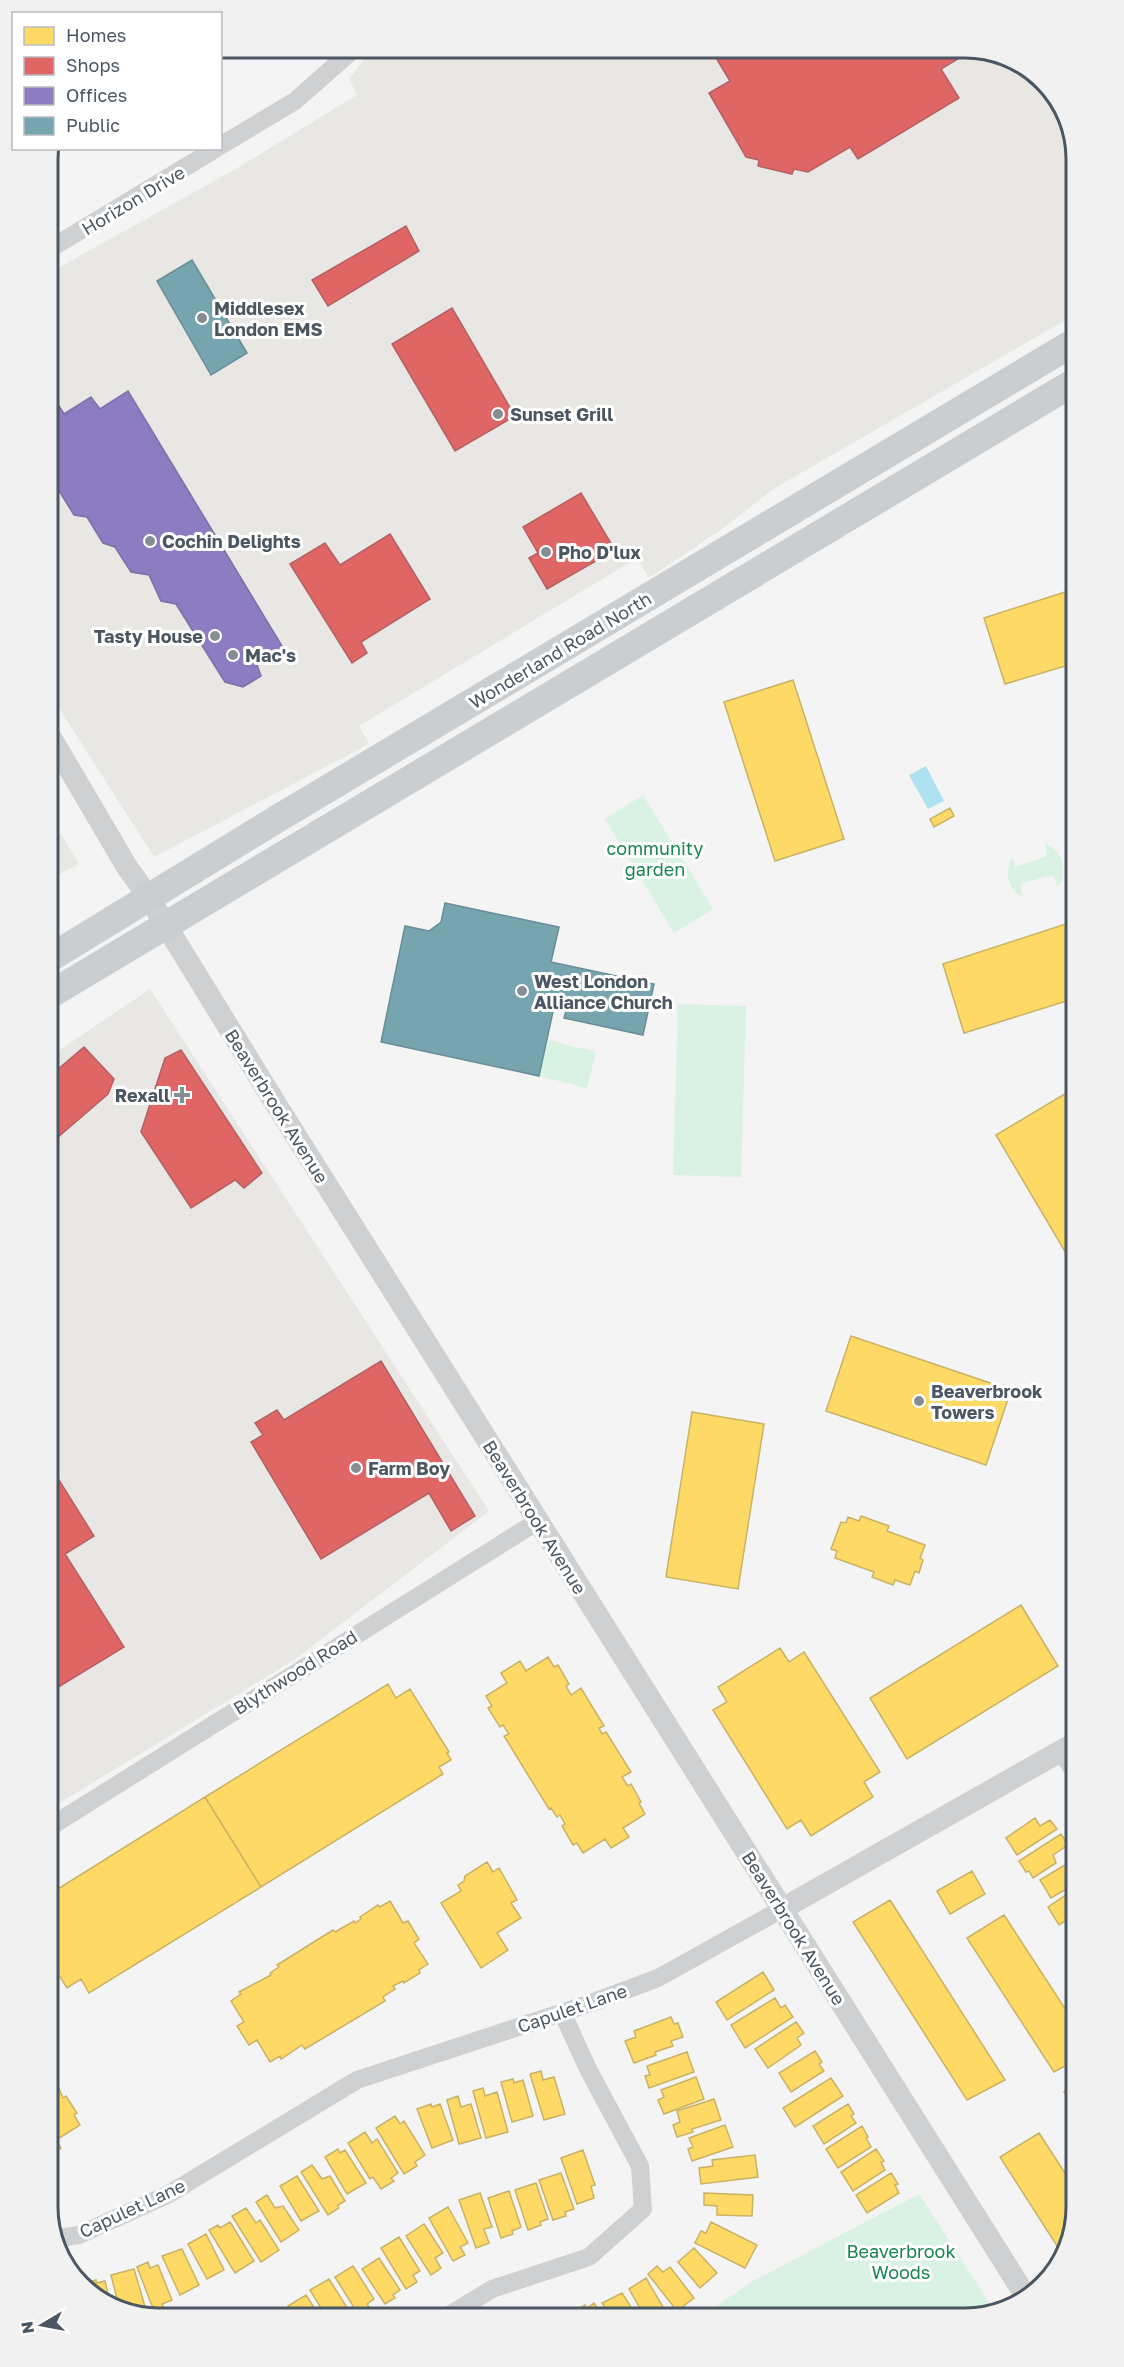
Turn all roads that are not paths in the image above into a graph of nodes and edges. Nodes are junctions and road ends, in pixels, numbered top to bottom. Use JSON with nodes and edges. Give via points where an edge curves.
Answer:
{"nodes":[{"id":1,"x":344,"y":58,"type":"edge"},
{"id":2,"x":222,"y":145,"type":"edge"},
{"id":3,"x":214,"y":150,"type":"edge"},
{"id":4,"x":59,"y":243,"type":"edge"},
{"id":5,"x":1066,"y":347,"type":"edge"},
{"id":6,"x":1066,"y":387,"type":"edge"},
{"id":7,"x":59,"y":751,"type":"edge"},
{"id":8,"x":149,"y":898,"type":"junction"},
{"id":9,"x":165,"y":926,"type":"junction"},
{"id":10,"x":59,"y":953,"type":"edge"},
{"id":11,"x":59,"y":989,"type":"edge"},
{"id":12,"x":538,"y":1521,"type":"junction"},
{"id":13,"x":1066,"y":1748,"type":"edge"},
{"id":14,"x":58,"y":1822,"type":"edge"},
{"id":15,"x":782,"y":1909,"type":"junction"},
{"id":16,"x":562,"y":2012,"type":"junction"},
{"id":17,"x":63,"y":2238,"type":"edge"},
{"id":18,"x":1022,"y":2291,"type":"edge"},
{"id":19,"x":461,"y":2308,"type":"edge"}],
"edges":[{"from":1,"to":2,"type":"street","name":"Horizon Drive","via":[[295,101]]},
{"from":3,"to":4,"type":"street","name":"Horizon Drive"},
{"from":5,"to":8,"type":"main road","name":"Wonderland Road North"},
{"from":6,"to":9,"type":"main road","name":"Wonderland Road North"},
{"from":7,"to":8,"type":"street","name":"Beaverbrook Avenue"},
{"from":8,"to":9,"type":"street","name":"Beaverbrook Avenue"},
{"from":8,"to":10,"type":"main road","name":"Wonderland Road North"},
{"from":9,"to":11,"type":"main road","name":"Wonderland Road North"},
{"from":9,"to":12,"type":"street","name":"Beaverbrook Avenue"},
{"from":12,"to":14,"type":"street","name":"Blythwood Road"},
{"from":12,"to":15,"type":"street","name":"Beaverbrook Avenue"},
{"from":13,"to":15,"type":"street","name":"Capulet Lane"},
{"from":15,"to":16,"type":"street","name":"Capulet Lane","via":[[658,1978]]},
{"from":15,"to":18,"type":"street","name":"Beaverbrook Avenue"},
{"from":16,"to":17,"type":"street","name":"Capulet Lane","via":[[357,2080],[169,2194],[79,2235]]},
{"from":16,"to":19,"type":"street","via":[[639,2166],[643,2209],[589,2257],[492,2289]]}]}
